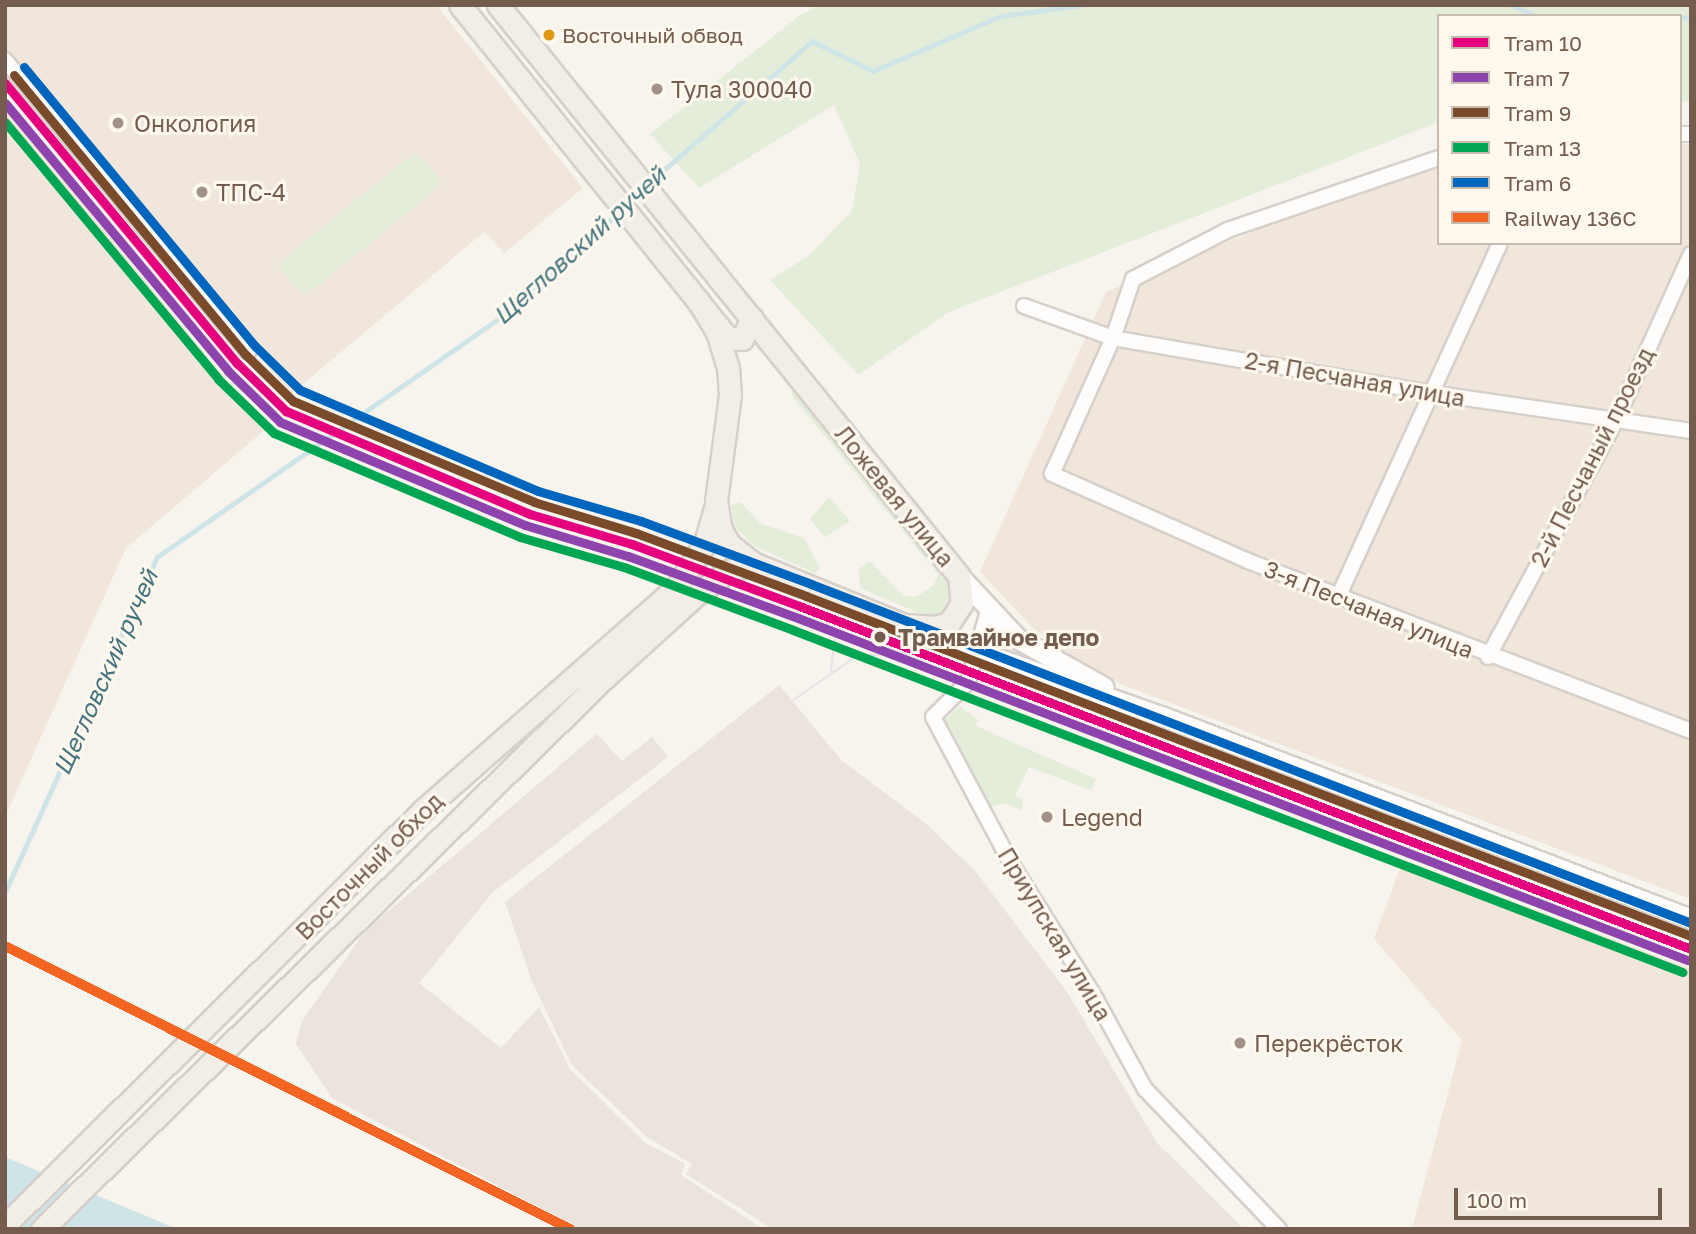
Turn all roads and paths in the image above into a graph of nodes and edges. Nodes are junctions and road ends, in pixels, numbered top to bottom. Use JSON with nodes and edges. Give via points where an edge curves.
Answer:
{"nodes":[{"id":1,"x":460,"y":5,"type":"edge"},
{"id":2,"x":498,"y":5,"type":"edge"},
{"id":3,"x":5,"y":60,"type":"edge"},
{"id":4,"x":611,"y":143,"type":"junction"},
{"id":5,"x":1437,"y":159,"type":"edge"},
{"id":6,"x":585,"y":161,"type":"junction"},
{"id":7,"x":1499,"y":245,"type":"edge"},
{"id":8,"x":1691,"y":254,"type":"edge"},
{"id":9,"x":698,"y":300,"type":"junction"},
{"id":10,"x":1024,"y":306,"type":"dead end"},
{"id":11,"x":752,"y":318,"type":"junction"},
{"id":12,"x":1113,"y":338,"type":"junction"},
{"id":13,"x":248,"y":352,"type":"dead end"},
{"id":14,"x":1430,"y":393,"type":"junction"},
{"id":15,"x":1616,"y":420,"type":"junction"},
{"id":16,"x":1691,"y":431,"type":"edge"},
{"id":17,"x":716,"y":501,"type":"junction"},
{"id":18,"x":753,"y":563,"type":"junction"},
{"id":19,"x":959,"y":576,"type":"junction"},
{"id":20,"x":1339,"y":595,"type":"junction"},
{"id":21,"x":988,"y":611,"type":"junction"},
{"id":22,"x":904,"y":625,"type":"junction"},
{"id":23,"x":979,"y":654,"type":"junction"},
{"id":24,"x":1488,"y":657,"type":"junction"},
{"id":25,"x":1691,"y":711,"type":"edge"},
{"id":26,"x":1161,"y":716,"type":"junction"},
{"id":27,"x":1688,"y":728,"type":"edge"},
{"id":28,"x":1691,"y":919,"type":"edge"},
{"id":29,"x":5,"y":1225,"type":"edge"},
{"id":30,"x":42,"y":1229,"type":"edge"},
{"id":31,"x":1279,"y":1229,"type":"edge"}],
"edges":[{"from":1,"to":6,"type":"main road","name":"Ложевая улица"},
{"from":2,"to":4,"type":"main road","name":"Ложевая улица"},
{"from":3,"to":13,"type":"street"},
{"from":4,"to":6,"type":"main road","via":[[593,143]]},
{"from":4,"to":11,"type":"main road","name":"Ложевая улица"},
{"from":5,"to":12,"type":"street","via":[[1228,230],[1133,279]]},
{"from":6,"to":9,"type":"main road","name":"Ложевая улица"},
{"from":7,"to":14,"type":"street"},
{"from":8,"to":15,"type":"street","name":"2-й Песчаный проезд"},
{"from":9,"to":11,"type":"main road","name":"Ложевая улица","via":[[728,338],[742,339]]},
{"from":9,"to":17,"type":"main road","name":"Ложевая улица","via":[[717,332],[728,368],[730,395]]},
{"from":10,"to":12,"type":"street","name":"2-я Песчаная улица"},
{"from":11,"to":19,"type":"main road","name":"Ложевая улица"},
{"from":12,"to":14,"type":"street","name":"2-я Песчаная улица"},
{"from":12,"to":20,"type":"street","name":"3-я Песчаная улица","via":[[1052,474],[1248,561]]},
{"from":14,"to":15,"type":"street","name":"2-я Песчаная улица"},
{"from":14,"to":20,"type":"street"},
{"from":15,"to":16,"type":"street","name":"2-я Песчаная улица"},
{"from":15,"to":24,"type":"street","name":"2-й Песчаный проезд"},
{"from":17,"to":18,"type":"main road","name":"Ложевая улица","via":[[725,538]]},
{"from":17,"to":29,"type":"main road","name":"Восточный обход","via":[[705,543],[676,588],[422,811]]},
{"from":18,"to":22,"type":"main road","name":"Ложевая улица"},
{"from":18,"to":30,"type":"main road","name":"Восточный обход","via":[[729,571],[697,594],[602,680]]},
{"from":19,"to":21,"type":"main road"},
{"from":19,"to":22,"type":"main road","name":"Ложевая улица","via":[[962,603],[949,622],[935,627]]},
{"from":20,"to":24,"type":"street","name":"3-я Песчаная улица"},
{"from":21,"to":23,"type":"street","name":"Приупская улица"},
{"from":21,"to":26,"type":"main road","via":[[1044,655]]},
{"from":22,"to":23,"type":"main road"},
{"from":23,"to":26,"type":"main road"},
{"from":23,"to":31,"type":"street","name":"Приупская улица","via":[[960,694],[933,717],[1012,865],[1093,993],[1145,1089]]},
{"from":24,"to":27,"type":"street","name":"3-я Песчаная улица"},
{"from":25,"to":27,"type":"street"},
{"from":26,"to":28,"type":"main road"}]}
